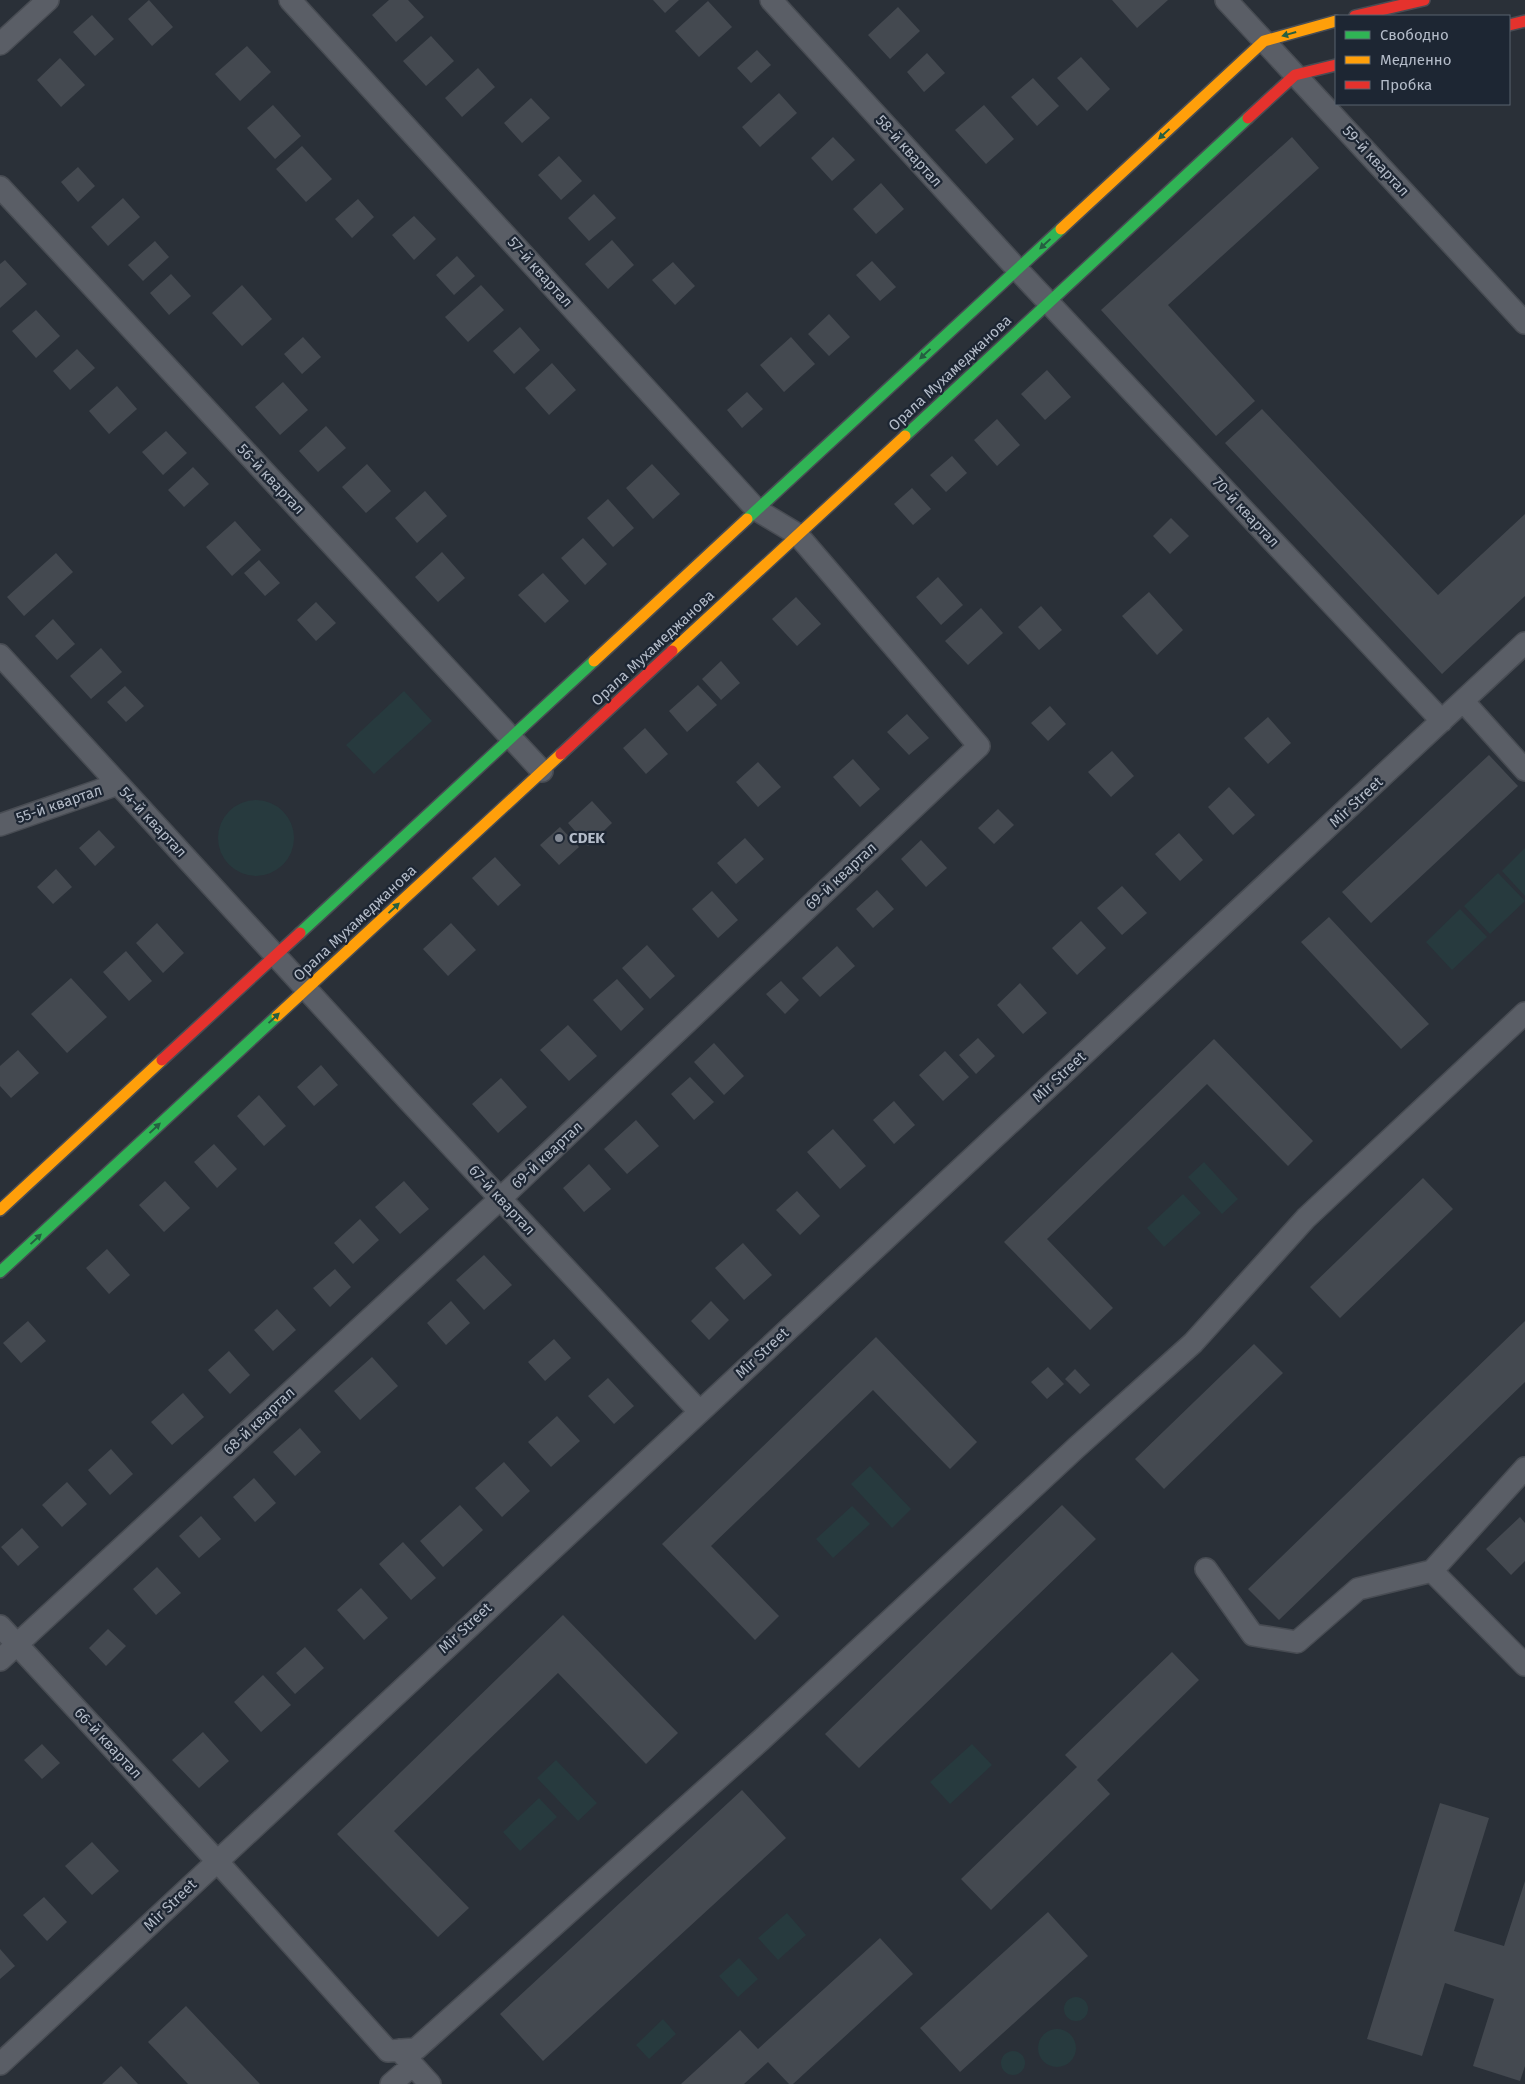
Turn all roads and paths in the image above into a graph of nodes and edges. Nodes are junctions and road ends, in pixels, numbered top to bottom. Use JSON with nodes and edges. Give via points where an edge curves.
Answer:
{"nodes":[{"id":1,"x":48,"y":0,"type":"edge"},
{"id":2,"x":290,"y":0,"type":"edge"},
{"id":3,"x":771,"y":0,"type":"edge"},
{"id":4,"x":1226,"y":0,"type":"edge"},
{"id":5,"x":1424,"y":0,"type":"edge"},
{"id":6,"x":1359,"y":15,"type":"edge"},
{"id":7,"x":1335,"y":21,"type":"edge"},
{"id":8,"x":1525,"y":21,"type":"edge"},
{"id":9,"x":1510,"y":25,"type":"edge"},
{"id":10,"x":1264,"y":41,"type":"junction"},
{"id":11,"x":0,"y":44,"type":"edge"},
{"id":12,"x":1335,"y":65,"type":"edge"},
{"id":13,"x":1295,"y":74,"type":"junction"},
{"id":14,"x":0,"y":187,"type":"edge"},
{"id":15,"x":1017,"y":269,"type":"junction"},
{"id":16,"x":1049,"y":302,"type":"junction"},
{"id":17,"x":1525,"y":323,"type":"edge"},
{"id":18,"x":757,"y":510,"type":"junction"},
{"id":19,"x":797,"y":534,"type":"junction"},
{"id":20,"x":1525,"y":642,"type":"edge"},
{"id":21,"x":0,"y":656,"type":"edge"},
{"id":22,"x":1463,"y":701,"type":"junction"},
{"id":23,"x":1442,"y":721,"type":"junction"},
{"id":24,"x":511,"y":738,"type":"junction"},
{"id":25,"x":1525,"y":770,"type":"edge"},
{"id":26,"x":542,"y":771,"type":"junction"},
{"id":27,"x":118,"y":784,"type":"junction"},
{"id":28,"x":0,"y":825,"type":"edge"},
{"id":29,"x":275,"y":955,"type":"junction"},
{"id":30,"x":306,"y":989,"type":"junction"},
{"id":31,"x":1525,"y":1013,"type":"edge"},
{"id":32,"x":501,"y":1198,"type":"junction"},
{"id":33,"x":0,"y":1210,"type":"edge"},
{"id":34,"x":0,"y":1272,"type":"edge"},
{"id":35,"x":699,"y":1411,"type":"junction"},
{"id":36,"x":1525,"y":1468,"type":"edge"},
{"id":37,"x":1206,"y":1569,"type":"dead end"},
{"id":38,"x":1432,"y":1571,"type":"junction"},
{"id":39,"x":0,"y":1626,"type":"edge"},
{"id":40,"x":17,"y":1645,"type":"junction"},
{"id":41,"x":0,"y":1660,"type":"edge"},
{"id":42,"x":1525,"y":1665,"type":"edge"},
{"id":43,"x":216,"y":1860,"type":"junction"},
{"id":44,"x":406,"y":2057,"type":"junction"},
{"id":45,"x":0,"y":2064,"type":"edge"},
{"id":46,"x":392,"y":2084,"type":"edge"},
{"id":47,"x":430,"y":2084,"type":"edge"}],
"edges":[{"from":1,"to":11,"type":"street"},
{"from":2,"to":18,"type":"street","name":"57-й квартал"},
{"from":3,"to":15,"type":"street","name":"58-й квартал"},
{"from":4,"to":10,"type":"street","name":"59-й квартал"},
{"from":5,"to":6,"type":"street"},
{"from":7,"to":10,"type":"street","name":"Орала Мухамеджанова","one_way":true},
{"from":8,"to":9,"type":"street"},
{"from":10,"to":13,"type":"street","name":"59-й квартал"},
{"from":10,"to":15,"type":"street","name":"Орала Мухамеджанова","one_way":true},
{"from":12,"to":13,"type":"street"},
{"from":13,"to":16,"type":"street","name":"Орала Мухамеджанова"},
{"from":13,"to":17,"type":"street","name":"59-й квартал"},
{"from":14,"to":24,"type":"street","name":"56-й квартал"},
{"from":15,"to":16,"type":"street","name":"58-й квартал"},
{"from":15,"to":18,"type":"street","name":"Орала Мухамеджанова","one_way":true},
{"from":16,"to":19,"type":"street","name":"Орала Мухамеджанова"},
{"from":16,"to":23,"type":"street","name":"70-й квартал"},
{"from":18,"to":19,"type":"street","name":"57-й квартал"},
{"from":18,"to":24,"type":"street","name":"Орала Мухамеджанова"},
{"from":19,"to":26,"type":"street","name":"Орала Мухамеджанова"},
{"from":19,"to":32,"type":"street","name":"69-й квартал","via":[[979,746]]},
{"from":20,"to":22,"type":"street","name":"Mir Street"},
{"from":21,"to":27,"type":"street","name":"54-й квартал"},
{"from":22,"to":23,"type":"street","name":"Mir Street"},
{"from":22,"to":25,"type":"street"},
{"from":23,"to":35,"type":"street","name":"Mir Street"},
{"from":24,"to":26,"type":"street","name":"56-й квартал"},
{"from":24,"to":29,"type":"street","name":"Орала Мухамеджанова"},
{"from":30,"to":26,"type":"street","name":"Орала Мухамеджанова","one_way":true},
{"from":27,"to":28,"type":"street","name":"55-й квартал"},
{"from":27,"to":29,"type":"street","name":"54-й квартал"},
{"from":29,"to":30,"type":"street","name":"54-й квартал"},
{"from":29,"to":33,"type":"street","name":"Орала Мухамеджанова"},
{"from":30,"to":32,"type":"street","name":"67-й квартал"},
{"from":34,"to":30,"type":"street","name":"Орала Мухамеджанова","one_way":true},
{"from":31,"to":44,"type":"street","via":[[1306,1218],[1193,1343],[762,1740]]},
{"from":32,"to":35,"type":"street","name":"67-й квартал"},
{"from":32,"to":40,"type":"street","name":"68-й квартал"},
{"from":35,"to":43,"type":"street","name":"Mir Street"},
{"from":36,"to":38,"type":"street"},
{"from":37,"to":38,"type":"street","via":[[1253,1635],[1297,1642],[1358,1589]]},
{"from":38,"to":42,"type":"street"},
{"from":39,"to":40,"type":"street","name":"66-й квартал"},
{"from":40,"to":41,"type":"street","name":"68-й квартал"},
{"from":40,"to":43,"type":"street","name":"66-й квартал"},
{"from":43,"to":44,"type":"street","name":"66-й квартал","via":[[388,2051]]},
{"from":43,"to":45,"type":"street","name":"Mir Street"},
{"from":44,"to":46,"type":"street"},
{"from":44,"to":47,"type":"street"}]}
